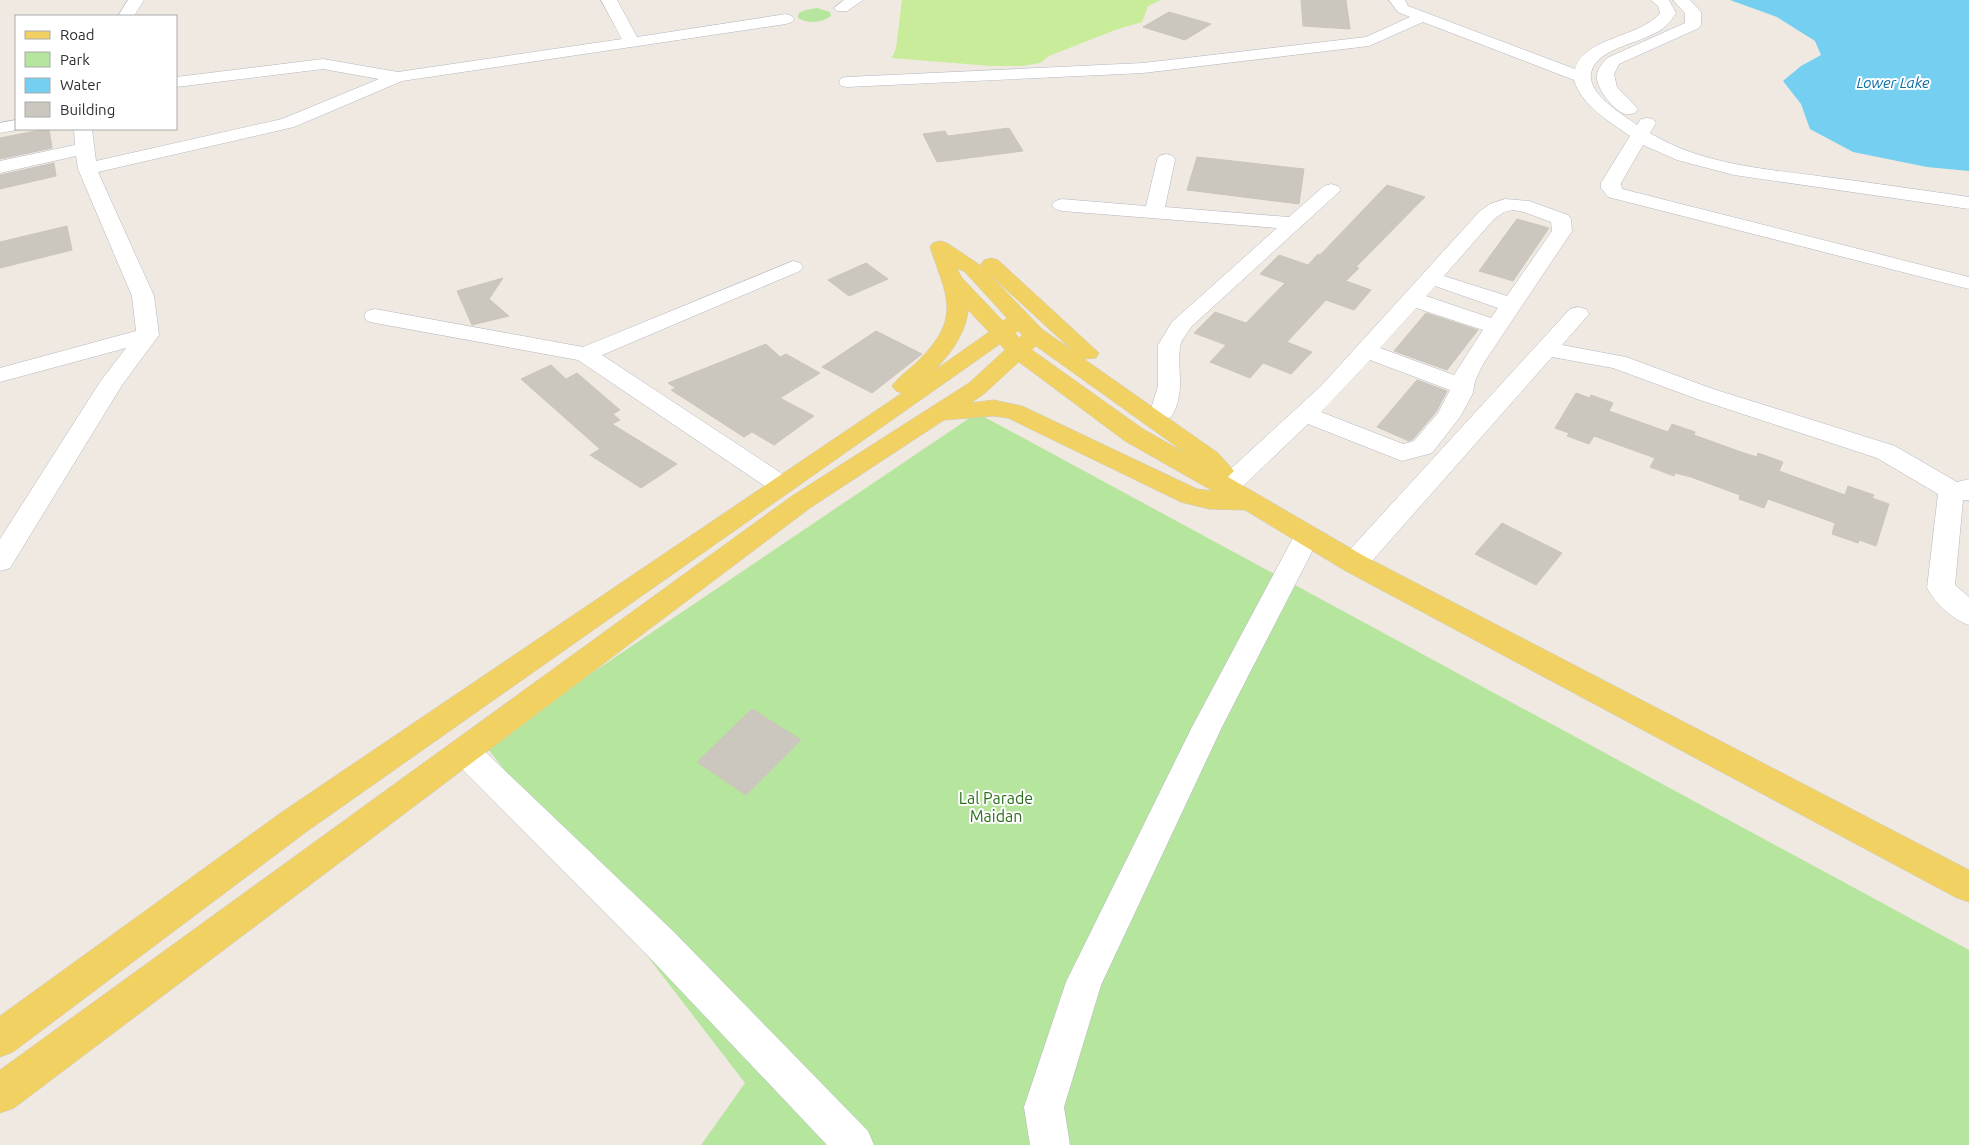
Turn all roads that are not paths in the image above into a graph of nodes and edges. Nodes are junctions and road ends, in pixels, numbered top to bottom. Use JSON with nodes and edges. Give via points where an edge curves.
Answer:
{"nodes":[{"id":1,"x":136,"y":0,"type":"edge"},
{"id":2,"x":610,"y":0,"type":"edge"},
{"id":3,"x":1397,"y":0,"type":"edge"},
{"id":4,"x":1659,"y":0,"type":"edge"},
{"id":5,"x":1681,"y":0,"type":"edge"},
{"id":6,"x":127,"y":15,"type":"edge"},
{"id":7,"x":1422,"y":17,"type":"junction"},
{"id":8,"x":786,"y":19,"type":"dead end"},
{"id":9,"x":632,"y":42,"type":"junction"},
{"id":10,"x":1582,"y":77,"type":"junction"},
{"id":11,"x":398,"y":78,"type":"junction"},
{"id":12,"x":178,"y":82,"type":"edge"},
{"id":13,"x":847,"y":82,"type":"dead end"},
{"id":14,"x":15,"y":125,"type":"edge"},
{"id":15,"x":0,"y":128,"type":"edge"},
{"id":16,"x":1644,"y":129,"type":"junction"},
{"id":17,"x":84,"y":149,"type":"edge"},
{"id":18,"x":1166,"y":160,"type":"dead end"},
{"id":19,"x":0,"y":167,"type":"edge"},
{"id":20,"x":1331,"y":190,"type":"dead end"},
{"id":21,"x":1969,"y":194,"type":"edge"},
{"id":22,"x":1969,"y":203,"type":"edge"},
{"id":23,"x":1062,"y":205,"type":"dead end"},
{"id":24,"x":1154,"y":212,"type":"junction"},
{"id":25,"x":1293,"y":223,"type":"junction"},
{"id":26,"x":940,"y":247,"type":"junction"},
{"id":27,"x":793,"y":267,"type":"dead end"},
{"id":28,"x":1431,"y":278,"type":"junction"},
{"id":29,"x":954,"y":282,"type":"junction"},
{"id":30,"x":1969,"y":283,"type":"edge"},
{"id":31,"x":1412,"y":299,"type":"junction"},
{"id":32,"x":1511,"y":305,"type":"junction"},
{"id":33,"x":1578,"y":314,"type":"dead end"},
{"id":34,"x":376,"y":316,"type":"dead end"},
{"id":35,"x":1496,"y":327,"type":"junction"},
{"id":36,"x":1019,"y":334,"type":"junction"},
{"id":37,"x":148,"y":335,"type":"junction"},
{"id":38,"x":1547,"y":349,"type":"junction"},
{"id":39,"x":1365,"y":350,"type":"junction"},
{"id":40,"x":585,"y":354,"type":"junction"},
{"id":41,"x":0,"y":374,"type":"edge"},
{"id":42,"x":1462,"y":386,"type":"junction"},
{"id":43,"x":1162,"y":412,"type":"junction"},
{"id":44,"x":940,"y":413,"type":"junction"},
{"id":45,"x":1304,"y":414,"type":"junction"},
{"id":46,"x":841,"y":444,"type":"junction"},
{"id":47,"x":1195,"y":448,"type":"junction"},
{"id":48,"x":781,"y":485,"type":"junction"},
{"id":49,"x":1960,"y":489,"type":"edge"},
{"id":50,"x":1241,"y":491,"type":"junction"},
{"id":51,"x":1307,"y":536,"type":"junction"},
{"id":52,"x":0,"y":561,"type":"edge"},
{"id":53,"x":1354,"y":563,"type":"junction"},
{"id":54,"x":1969,"y":614,"type":"edge"},
{"id":55,"x":464,"y":751,"type":"junction"},
{"id":56,"x":1967,"y":880,"type":"edge"},
{"id":57,"x":0,"y":1039,"type":"edge"},
{"id":58,"x":0,"y":1094,"type":"edge"},
{"id":59,"x":854,"y":1145,"type":"edge"},
{"id":60,"x":1050,"y":1145,"type":"edge"}],
"edges":[{"from":1,"to":6,"type":"street"},
{"from":2,"to":9,"type":"street"},
{"from":3,"to":7,"type":"street","via":[[1402,9]]},
{"from":4,"to":10,"type":"street","via":[[1665,4],[1668,13],[1665,20],[1656,28],[1600,51],[1586,63]]},
{"from":5,"to":16,"type":"street","via":[[1693,12],[1694,25],[1613,61],[1606,68],[1606,84]]},
{"from":7,"to":10,"type":"street"},
{"from":7,"to":13,"type":"street","via":[[1370,41],[1143,68]]},
{"from":8,"to":9,"type":"street"},
{"from":9,"to":11,"type":"street"},
{"from":10,"to":16,"type":"street","via":[[1587,90],[1604,109]]},
{"from":11,"to":12,"type":"street","via":[[322,64]]},
{"from":11,"to":17,"type":"street","via":[[288,124]]},
{"from":14,"to":15,"type":"street"},
{"from":16,"to":21,"type":"street","via":[[1715,155],[1758,164]]},
{"from":16,"to":22,"type":"street","via":[[1666,150],[1737,170]]},
{"from":16,"to":30,"type":"street","via":[[1611,183],[1615,193]]},
{"from":17,"to":19,"type":"street"},
{"from":17,"to":37,"type":"street","via":[[143,296]]},
{"from":18,"to":24,"type":"street"},
{"from":20,"to":25,"type":"street"},
{"from":23,"to":24,"type":"street"},
{"from":24,"to":25,"type":"street"},
{"from":25,"to":43,"type":"street","via":[[1183,322],[1170,345],[1170,386]]},
{"from":26,"to":29,"type":"main road","via":[[948,274]]},
{"from":26,"to":36,"type":"main road","via":[[972,268]]},
{"from":26,"to":43,"type":"main road","via":[[966,252],[992,265],[1076,343]]},
{"from":27,"to":40,"type":"street"},
{"from":28,"to":31,"type":"street"},
{"from":28,"to":32,"type":"street"},
{"from":28,"to":32,"type":"street","via":[[1496,208],[1513,205],[1561,219],[1562,231]]},
{"from":29,"to":36,"type":"main road"},
{"from":29,"to":46,"type":"main road","via":[[958,306],[954,328],[940,350],[908,383],[857,423]]},
{"from":31,"to":35,"type":"street"},
{"from":31,"to":39,"type":"street"},
{"from":32,"to":35,"type":"street"},
{"from":33,"to":38,"type":"street"},
{"from":34,"to":40,"type":"street"},
{"from":35,"to":42,"type":"street","via":[[1471,364]]},
{"from":36,"to":44,"type":"main road","via":[[977,388]]},
{"from":36,"to":46,"type":"main road","via":[[968,358]]},
{"from":36,"to":47,"type":"main road"},
{"from":36,"to":50,"type":"main road","via":[[1134,434]]},
{"from":37,"to":41,"type":"street"},
{"from":37,"to":52,"type":"street","via":[[112,382]]},
{"from":38,"to":49,"type":"street","via":[[1618,362],[1705,394],[1886,452]]},
{"from":38,"to":53,"type":"street"},
{"from":39,"to":42,"type":"street"},
{"from":39,"to":45,"type":"street"},
{"from":40,"to":48,"type":"street"},
{"from":42,"to":45,"type":"street","via":[[1448,417],[1424,447],[1402,453]]},
{"from":43,"to":47,"type":"main road"},
{"from":44,"to":50,"type":"main road","via":[[993,408],[1014,411],[1190,496],[1209,500]]},
{"from":44,"to":55,"type":"main road","via":[[801,502]]},
{"from":45,"to":50,"type":"street"},
{"from":46,"to":48,"type":"main road"},
{"from":47,"to":50,"type":"main road"},
{"from":48,"to":57,"type":"main road","via":[[294,822]]},
{"from":49,"to":54,"type":"street","via":[[1942,588]]},
{"from":50,"to":51,"type":"main road"},
{"from":51,"to":53,"type":"main road"},
{"from":51,"to":60,"type":"street","via":[[1207,727],[1084,982],[1044,1107]]},
{"from":53,"to":56,"type":"main road"},
{"from":55,"to":58,"type":"main road"},
{"from":55,"to":59,"type":"street","via":[[661,944]]}]}
